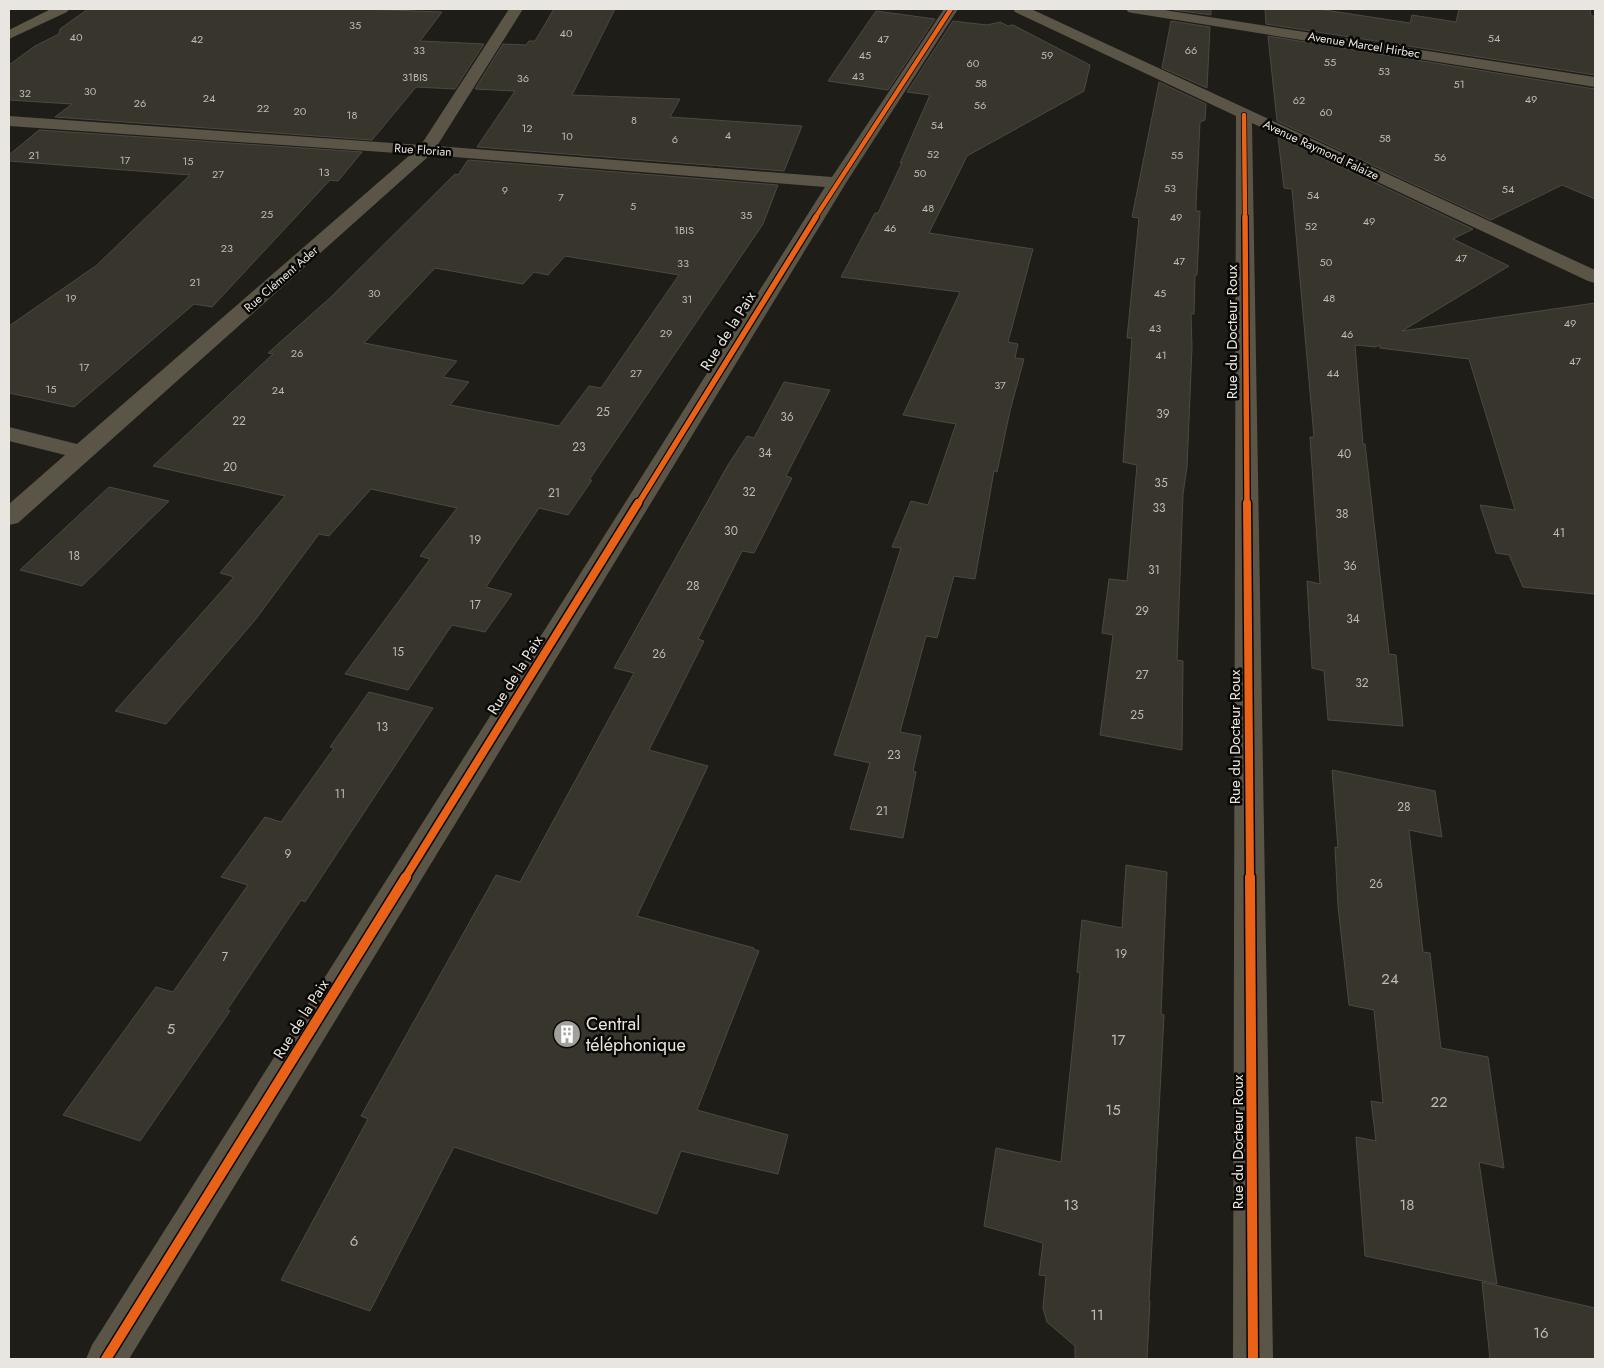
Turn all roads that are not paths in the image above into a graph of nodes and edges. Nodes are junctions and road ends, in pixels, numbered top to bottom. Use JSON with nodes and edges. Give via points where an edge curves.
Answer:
{"nodes":[{"id":1,"x":62,"y":9,"type":"edge"},
{"id":2,"x":516,"y":9,"type":"edge"},
{"id":3,"x":951,"y":9,"type":"edge"},
{"id":4,"x":1020,"y":9,"type":"edge"},
{"id":5,"x":1132,"y":9,"type":"edge"},
{"id":6,"x":9,"y":35,"type":"edge"},
{"id":7,"x":1595,"y":82,"type":"edge"},
{"id":8,"x":1244,"y":115,"type":"junction"},
{"id":9,"x":9,"y":121,"type":"edge"},
{"id":10,"x":426,"y":150,"type":"junction"},
{"id":11,"x":837,"y":183,"type":"junction"},
{"id":12,"x":1595,"y":277,"type":"edge"},
{"id":13,"x":9,"y":434,"type":"edge"},
{"id":14,"x":83,"y":453,"type":"junction"},
{"id":15,"x":9,"y":518,"type":"edge"},
{"id":16,"x":106,"y":1359,"type":"edge"},
{"id":17,"x":1253,"y":1359,"type":"edge"}],
"edges":[{"from":1,"to":6,"type":"main road"},
{"from":2,"to":10,"type":"street","name":"Rue Clément Ader"},
{"from":3,"to":11,"type":"street","name":"Rue de la Paix"},
{"from":4,"to":8,"type":"street","name":"Avenue Raymond Falaize"},
{"from":5,"to":7,"type":"street","name":"Avenue Marcel Hirbec"},
{"from":8,"to":12,"type":"street","name":"Avenue Raymond Falaize"},
{"from":8,"to":17,"type":"street","name":"Rue du Docteur Roux"},
{"from":9,"to":10,"type":"street","name":"Rue Florian"},
{"from":10,"to":11,"type":"street","name":"Rue Florian"},
{"from":10,"to":14,"type":"street","name":"Rue Clément Ader"},
{"from":11,"to":16,"type":"street","name":"Rue de la Paix"},
{"from":13,"to":14,"type":"street"},
{"from":14,"to":15,"type":"street","name":"Rue Clément Ader"}]}
